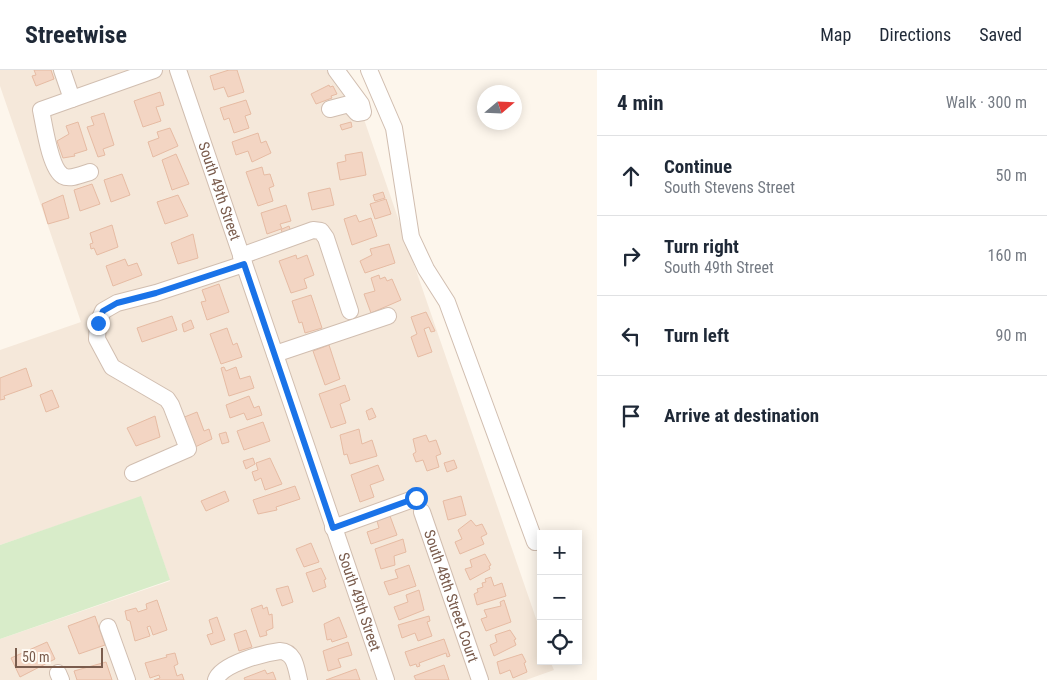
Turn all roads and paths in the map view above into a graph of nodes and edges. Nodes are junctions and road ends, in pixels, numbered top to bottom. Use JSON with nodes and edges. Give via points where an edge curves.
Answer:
{"nodes":[{"id":1,"x":62,"y":70,"type":"edge"},
{"id":2,"x":154,"y":70,"type":"edge"},
{"id":3,"x":178,"y":70,"type":"edge"},
{"id":4,"x":336,"y":70,"type":"edge"},
{"id":5,"x":370,"y":70,"type":"edge"},
{"id":6,"x":72,"y":99,"type":"junction"},
{"id":7,"x":330,"y":109,"type":"dead end"},
{"id":8,"x":90,"y":172,"type":"dead end"},
{"id":9,"x":243,"y":260,"type":"junction"},
{"id":10,"x":350,"y":311,"type":"dead end"},
{"id":11,"x":388,"y":316,"type":"dead end"},
{"id":12,"x":275,"y":354,"type":"junction"},
{"id":13,"x":133,"y":472,"type":"dead end"},
{"id":14,"x":333,"y":528,"type":"junction"},
{"id":15,"x":535,"y":542,"type":"dead end"},
{"id":16,"x":108,"y":627,"type":"dead end"},
{"id":17,"x":216,"y":679,"type":"edge"},
{"id":18,"x":127,"y":680,"type":"edge"},
{"id":19,"x":300,"y":680,"type":"edge"},
{"id":20,"x":386,"y":680,"type":"edge"},
{"id":21,"x":480,"y":680,"type":"edge"}],
"edges":[{"from":1,"to":6,"type":"street"},
{"from":2,"to":6,"type":"street"},
{"from":3,"to":9,"type":"street","name":"South 49th Street"},
{"from":4,"to":7,"type":"street","via":[[362,104],[363,112],[357,113],[348,104]]},
{"from":5,"to":15,"type":"street","via":[[394,128],[411,237],[447,302]]},
{"from":6,"to":8,"type":"street","via":[[40,110],[46,135],[52,157],[63,176]]},
{"from":9,"to":10,"type":"street","via":[[313,230],[321,231]]},
{"from":9,"to":12,"type":"street","name":"South 49th Street"},
{"from":9,"to":13,"type":"street","via":[[156,293],[117,303],[103,311],[97,339],[112,367],[167,400],[188,449]]},
{"from":11,"to":12,"type":"street"},
{"from":12,"to":14,"type":"street","name":"South 49th Street"},
{"from":14,"to":20,"type":"street","name":"South 49th Street"},
{"from":14,"to":21,"type":"street","name":"South 48th Street Court","via":[[419,505]]},
{"from":16,"to":18,"type":"street"},
{"from":17,"to":19,"type":"street","via":[[231,666],[280,651],[293,658]]}]}
